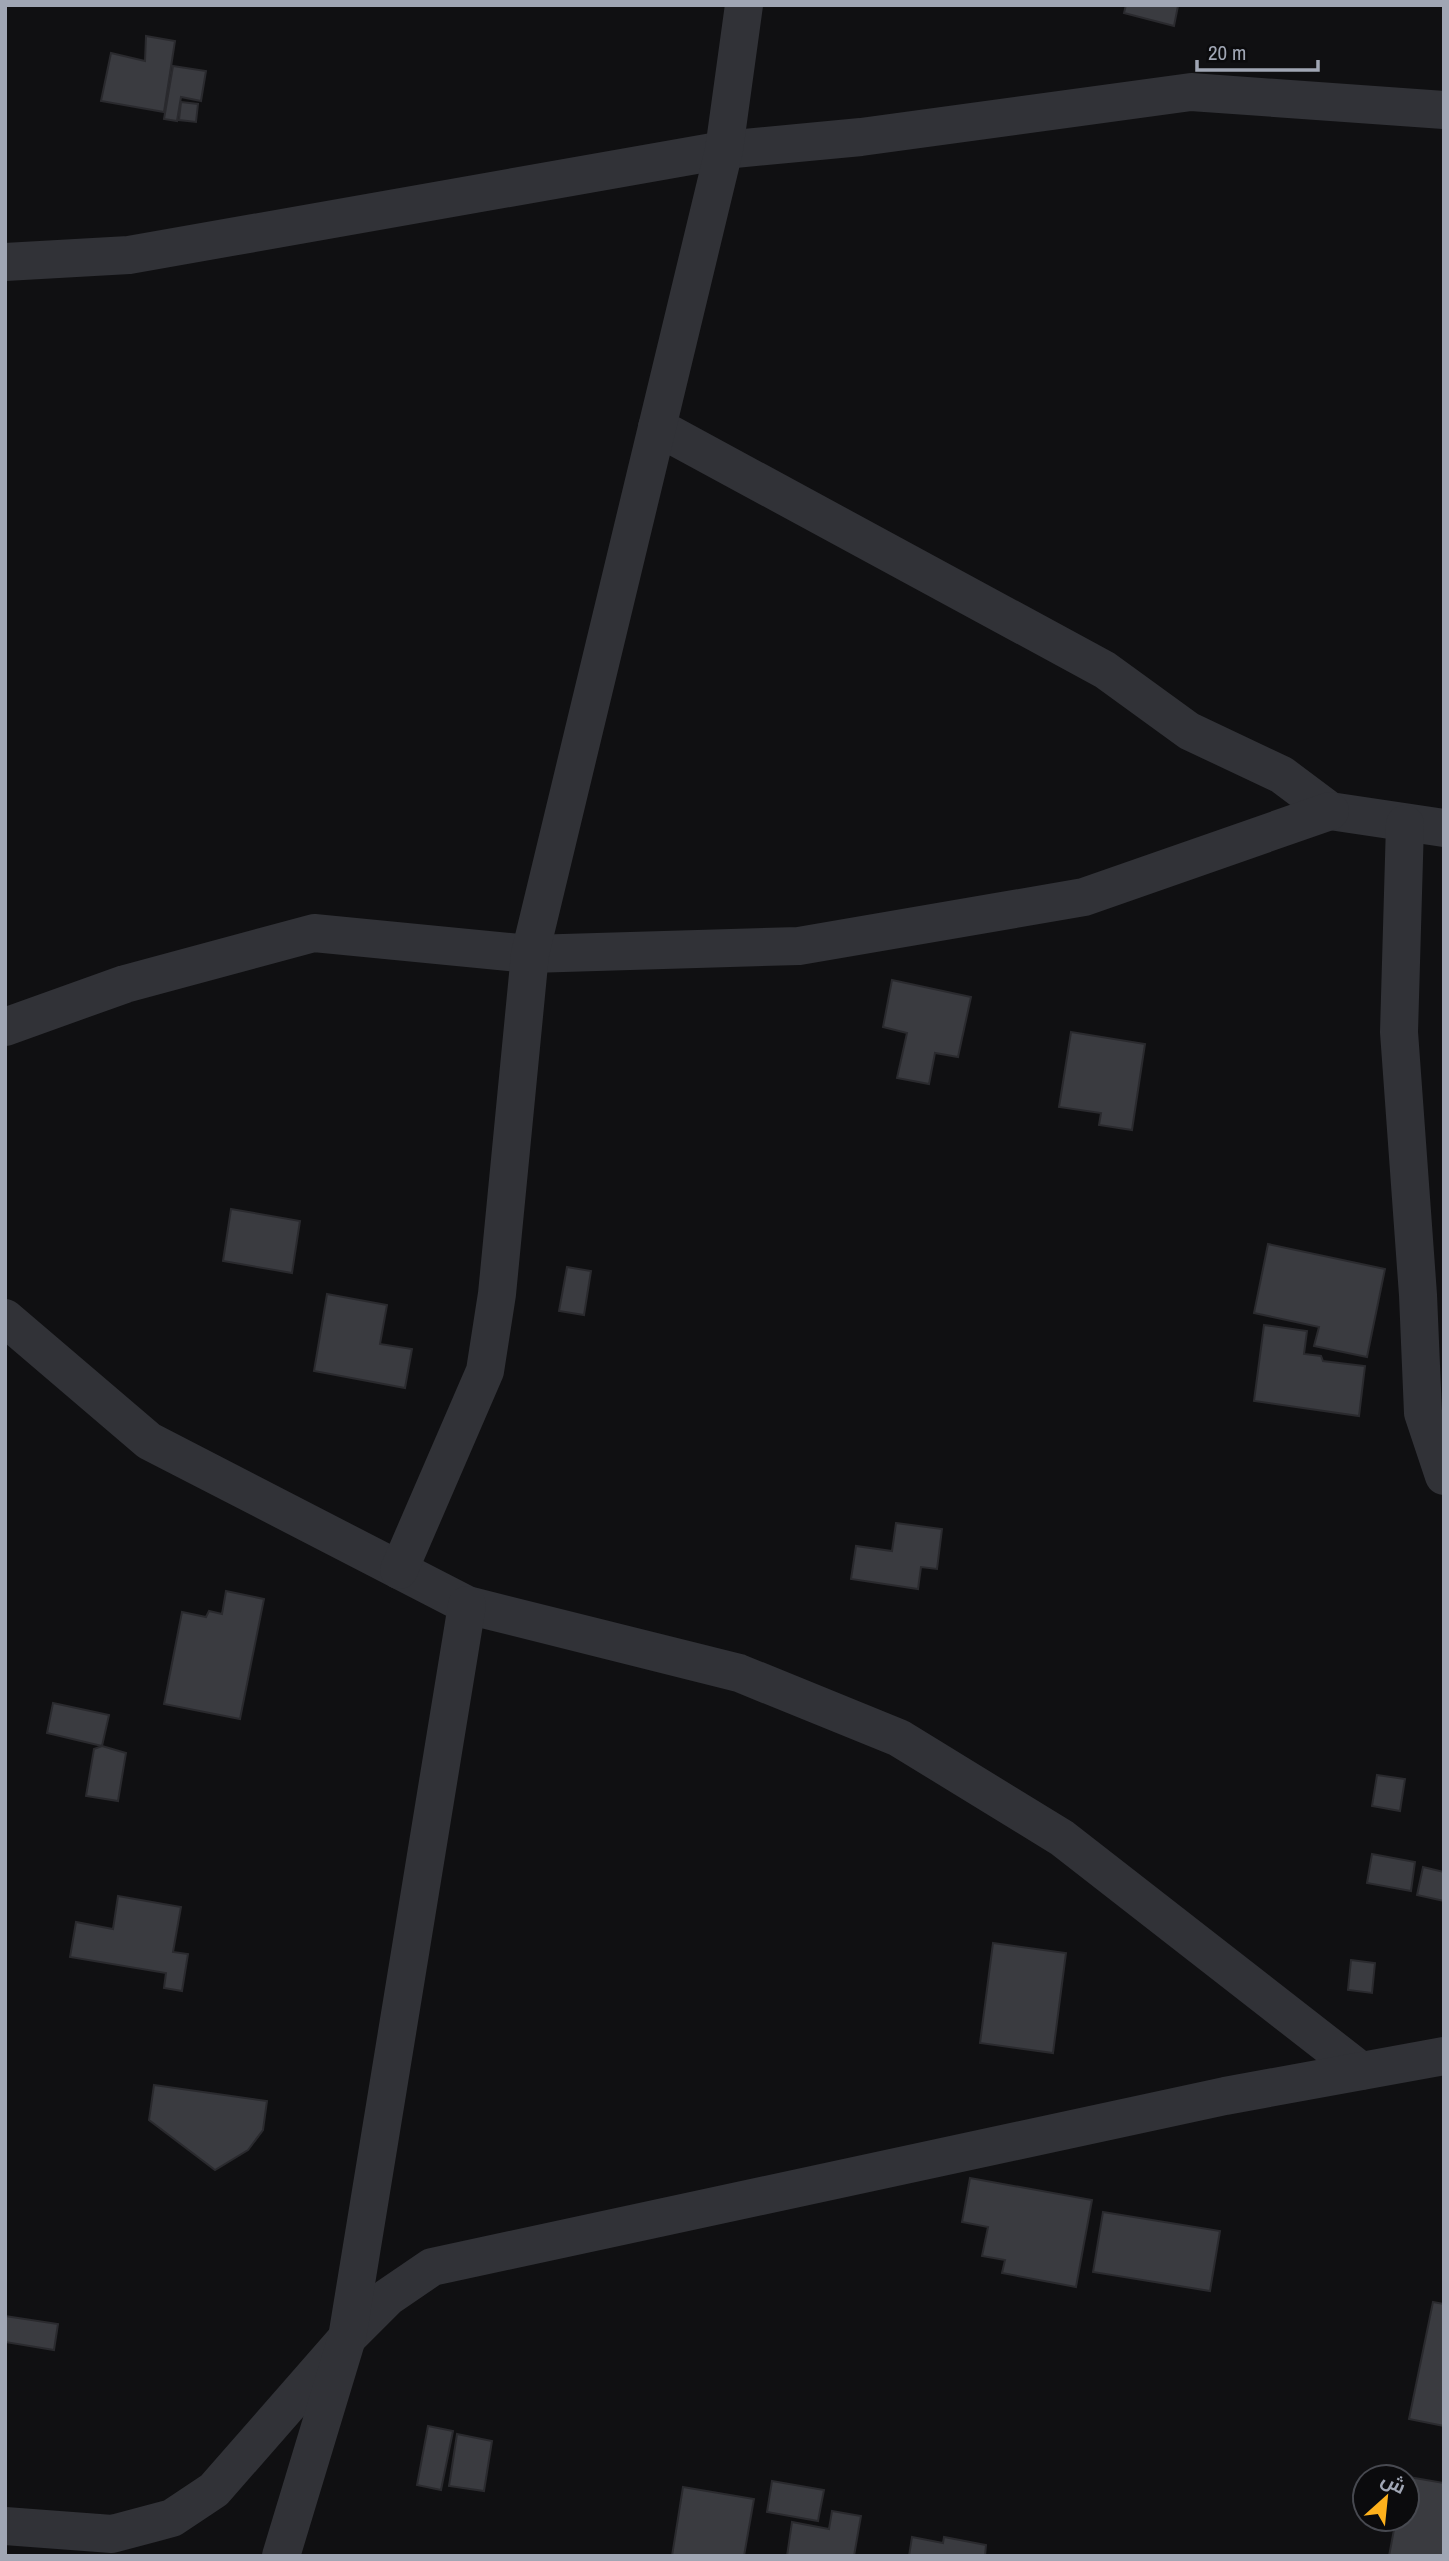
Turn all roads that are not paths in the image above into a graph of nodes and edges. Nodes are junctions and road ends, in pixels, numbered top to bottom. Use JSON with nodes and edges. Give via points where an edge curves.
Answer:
{"nodes":[{"id":1,"x":744,"y":5,"type":"edge"},
{"id":2,"x":1444,"y":110,"type":"edge"},
{"id":3,"x":724,"y":150,"type":"junction"},
{"id":4,"x":5,"y":262,"type":"edge"},
{"id":5,"x":657,"y":427,"type":"junction"},
{"id":6,"x":1330,"y":811,"type":"junction"},
{"id":7,"x":1405,"y":824,"type":"junction"},
{"id":8,"x":1444,"y":828,"type":"edge"},
{"id":9,"x":530,"y":954,"type":"junction"},
{"id":10,"x":5,"y":1027,"type":"edge"},
{"id":11,"x":5,"y":1318,"type":"edge"},
{"id":12,"x":1444,"y":1476,"type":"edge"},
{"id":13,"x":399,"y":1570,"type":"junction"},
{"id":14,"x":467,"y":1605,"type":"junction"},
{"id":15,"x":1444,"y":2056,"type":"edge"},
{"id":16,"x":1360,"y":2071,"type":"junction"},
{"id":17,"x":347,"y":2338,"type":"junction"},
{"id":18,"x":5,"y":2526,"type":"edge"},
{"id":19,"x":281,"y":2556,"type":"edge"}],
"edges":[{"from":1,"to":3,"type":"street"},
{"from":2,"to":3,"type":"street","via":[[1191,92],[862,137]]},
{"from":3,"to":4,"type":"street","via":[[129,255]]},
{"from":3,"to":5,"type":"street"},
{"from":5,"to":6,"type":"street","via":[[1105,670],[1189,731],[1282,775]]},
{"from":5,"to":9,"type":"street"},
{"from":6,"to":7,"type":"street"},
{"from":6,"to":9,"type":"street","via":[[1070,899],[799,946]]},
{"from":7,"to":8,"type":"street"},
{"from":7,"to":12,"type":"street","via":[[1399,1032],[1423,1413]]},
{"from":9,"to":10,"type":"street","via":[[314,933],[125,984]]},
{"from":9,"to":13,"type":"street","via":[[497,1294],[485,1371]]},
{"from":11,"to":13,"type":"street","via":[[149,1441]]},
{"from":13,"to":14,"type":"street"},
{"from":14,"to":16,"type":"street","via":[[738,1673],[900,1738],[1062,1838]]},
{"from":14,"to":17,"type":"street"},
{"from":15,"to":16,"type":"street"},
{"from":16,"to":17,"type":"street","via":[[432,2267],[388,2297]]},
{"from":17,"to":18,"type":"street","via":[[214,2490],[172,2518],[112,2534]]},
{"from":17,"to":19,"type":"street"}]}
